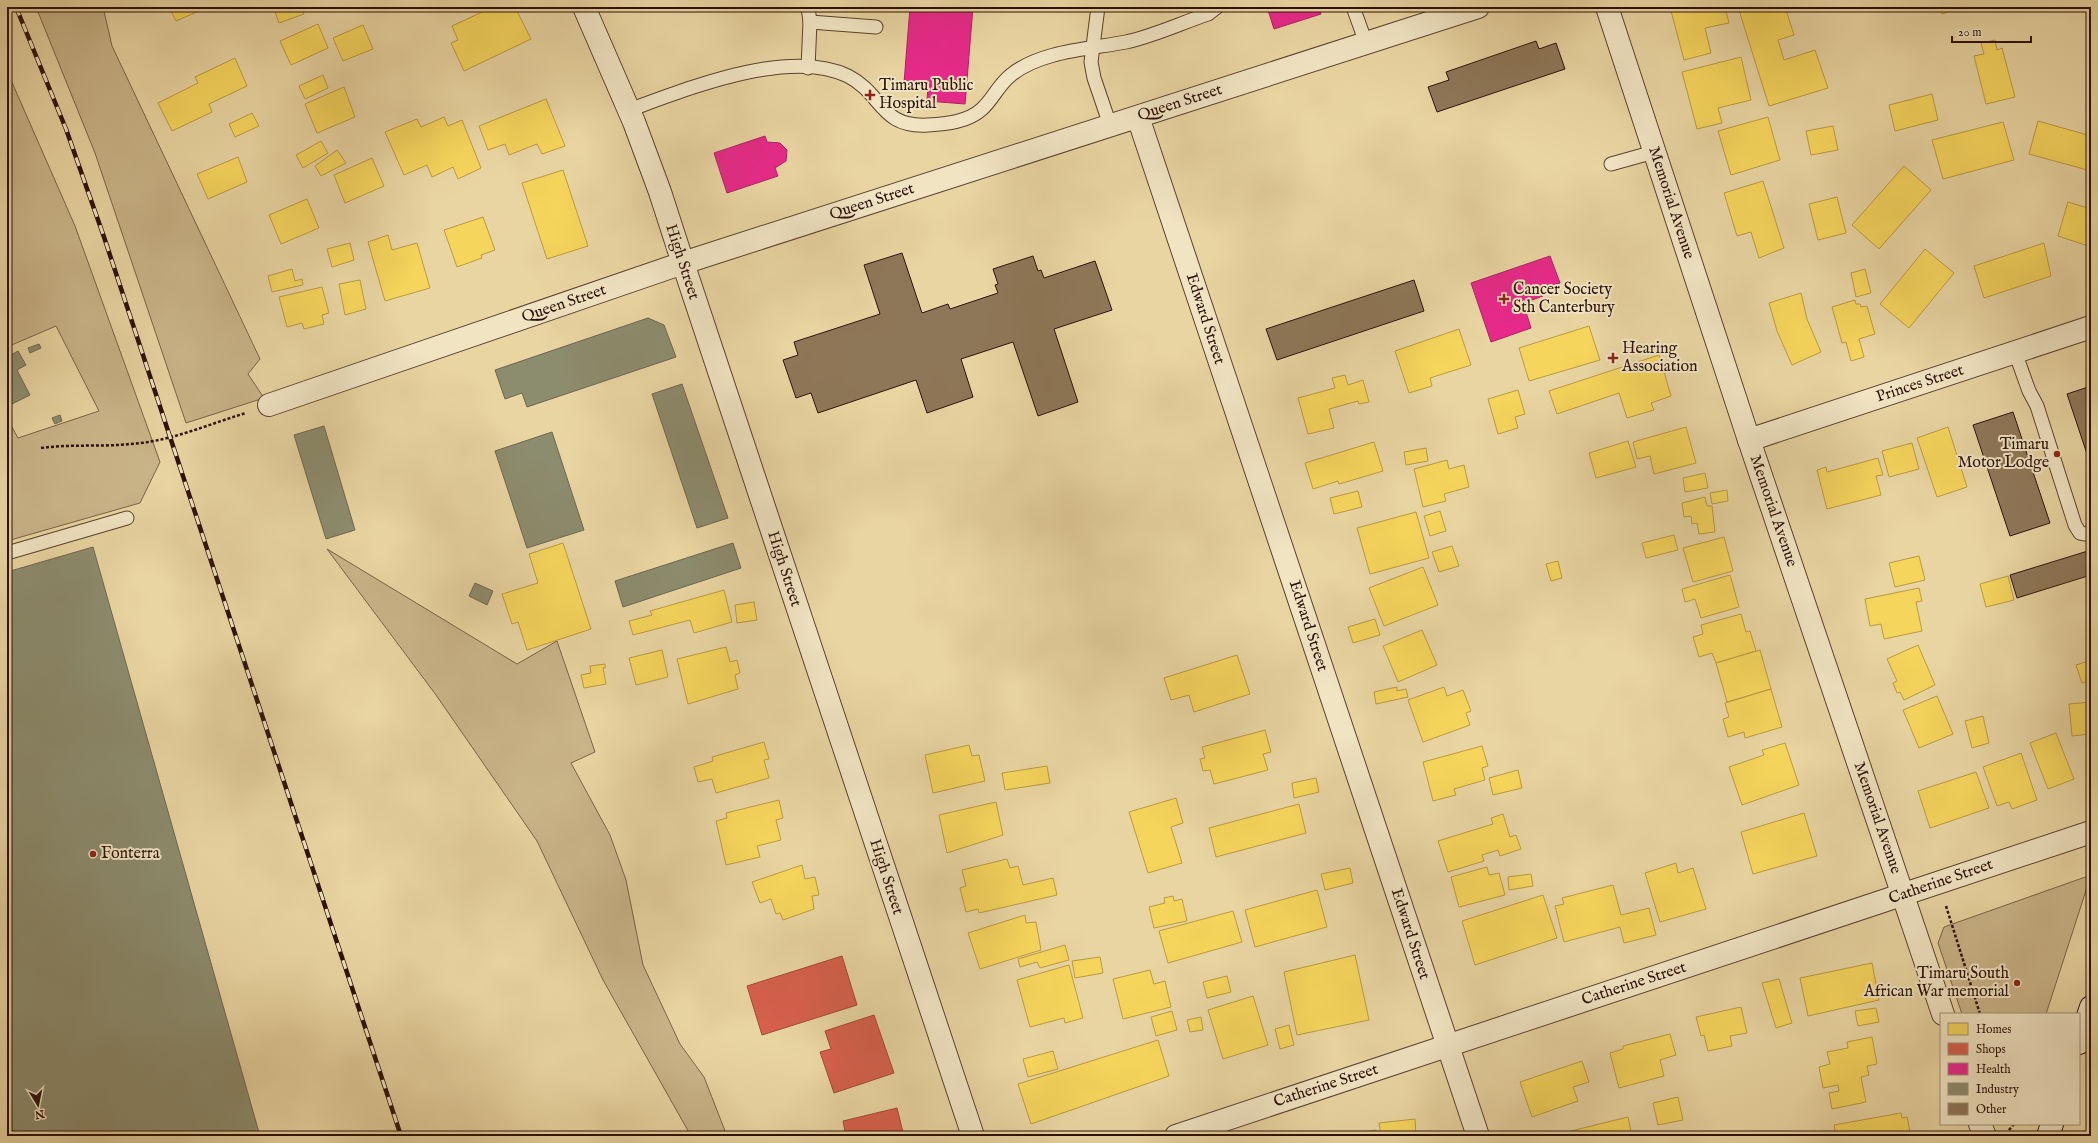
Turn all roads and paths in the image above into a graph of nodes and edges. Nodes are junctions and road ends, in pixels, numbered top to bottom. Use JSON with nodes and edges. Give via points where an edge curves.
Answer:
{"nodes":[{"id":1,"x":584,"y":7,"type":"edge"},
{"id":2,"x":808,"y":7,"type":"edge"},
{"id":3,"x":1098,"y":7,"type":"edge"},
{"id":4,"x":1217,"y":7,"type":"edge"},
{"id":5,"x":1353,"y":7,"type":"edge"},
{"id":6,"x":1478,"y":7,"type":"edge"},
{"id":7,"x":1607,"y":7,"type":"edge"},
{"id":8,"x":810,"y":22,"type":"junction"},
{"id":9,"x":876,"y":27,"type":"dead end"},
{"id":10,"x":1366,"y":43,"type":"junction"},
{"id":11,"x":1092,"y":47,"type":"junction"},
{"id":12,"x":808,"y":68,"type":"junction"},
{"id":13,"x":629,"y":110,"type":"junction"},
{"id":14,"x":1138,"y":116,"type":"junction"},
{"id":15,"x":1110,"y":126,"type":"junction"},
{"id":16,"x":1654,"y":152,"type":"junction"},
{"id":17,"x":1611,"y":164,"type":"dead end"},
{"id":18,"x":682,"y":263,"type":"junction"},
{"id":19,"x":2091,"y":327,"type":"edge"},
{"id":20,"x":2015,"y":352,"type":"junction"},
{"id":21,"x":269,"y":405,"type":"joint"},
{"id":22,"x":1749,"y":440,"type":"junction"},
{"id":23,"x":42,"y":448,"type":"dead end"},
{"id":24,"x":127,"y":518,"type":"dead end"},
{"id":25,"x":2091,"y":534,"type":"edge"},
{"id":26,"x":7,"y":553,"type":"edge"},
{"id":27,"x":2091,"y":832,"type":"edge"},
{"id":28,"x":1939,"y":882,"type":"junction"},
{"id":29,"x":1902,"y":895,"type":"junction"},
{"id":30,"x":2091,"y":1007,"type":"edge"},
{"id":31,"x":1943,"y":1013,"type":"edge"},
{"id":32,"x":1980,"y":1013,"type":"edge"},
{"id":33,"x":2080,"y":1040,"type":"edge"},
{"id":34,"x":1448,"y":1046,"type":"junction"},
{"id":35,"x":1980,"y":1125,"type":"edge"},
{"id":36,"x":2013,"y":1125,"type":"edge"},
{"id":37,"x":2052,"y":1125,"type":"edge"},
{"id":38,"x":2009,"y":1131,"type":"dead end"},
{"id":39,"x":973,"y":1136,"type":"edge"},
{"id":40,"x":1176,"y":1136,"type":"edge"},
{"id":41,"x":1478,"y":1136,"type":"edge"},
{"id":42,"x":1985,"y":1136,"type":"edge"},
{"id":43,"x":2048,"y":1136,"type":"edge"}],
"edges":[{"from":1,"to":13,"type":"street","name":"High Street"},
{"from":2,"to":8,"type":"lane"},
{"from":3,"to":11,"type":"lane"},
{"from":4,"to":11,"type":"lane","via":[[1208,14],[1127,41]]},
{"from":5,"to":10,"type":"lane"},
{"from":6,"to":10,"type":"street","name":"Queen Street"},
{"from":7,"to":16,"type":"street","name":"Memorial Avenue"},
{"from":8,"to":9,"type":"lane"},
{"from":8,"to":12,"type":"lane"},
{"from":10,"to":14,"type":"street","name":"Queen Street"},
{"from":11,"to":12,"type":"lane","via":[[1036,61],[1011,74],[982,109],[971,117],[952,123],[926,126],[900,122],[890,117],[867,89],[848,76],[824,69]]},
{"from":11,"to":15,"type":"lane","via":[[1094,78]]},
{"from":12,"to":13,"type":"lane","via":[[757,70],[703,84]]},
{"from":13,"to":18,"type":"street","name":"High Street","via":[[660,192]]},
{"from":14,"to":15,"type":"street","name":"Queen Street"},
{"from":14,"to":34,"type":"street","name":"Edward Street"},
{"from":15,"to":18,"type":"street","name":"Queen Street"},
{"from":16,"to":17,"type":"lane"},
{"from":16,"to":22,"type":"street","name":"Memorial Avenue"},
{"from":18,"to":21,"type":"street","name":"Queen Street"},
{"from":18,"to":39,"type":"street","name":"High Street"},
{"from":19,"to":20,"type":"street","name":"Princes Street"},
{"from":20,"to":22,"type":"street","name":"Princes Street"},
{"from":20,"to":25,"type":"lane","via":[[2029,392],[2037,406],[2075,525],[2080,533]]},
{"from":21,"to":23,"type":"path","via":[[170,436],[131,444]]},
{"from":22,"to":29,"type":"street","name":"Memorial Avenue"},
{"from":24,"to":26,"type":"lane"},
{"from":27,"to":28,"type":"street","name":"Catherine Street"},
{"from":28,"to":29,"type":"street","name":"Catherine Street"},
{"from":28,"to":32,"type":"path"},
{"from":29,"to":31,"type":"street","name":"Memorial Avenue"},
{"from":29,"to":34,"type":"street","name":"Catherine Street"},
{"from":30,"to":33,"type":"street"},
{"from":34,"to":40,"type":"street","name":"Catherine Street"},
{"from":34,"to":41,"type":"street","name":"Edward Street"},
{"from":35,"to":42,"type":"street"},
{"from":36,"to":38,"type":"path"},
{"from":37,"to":43,"type":"street"}]}
